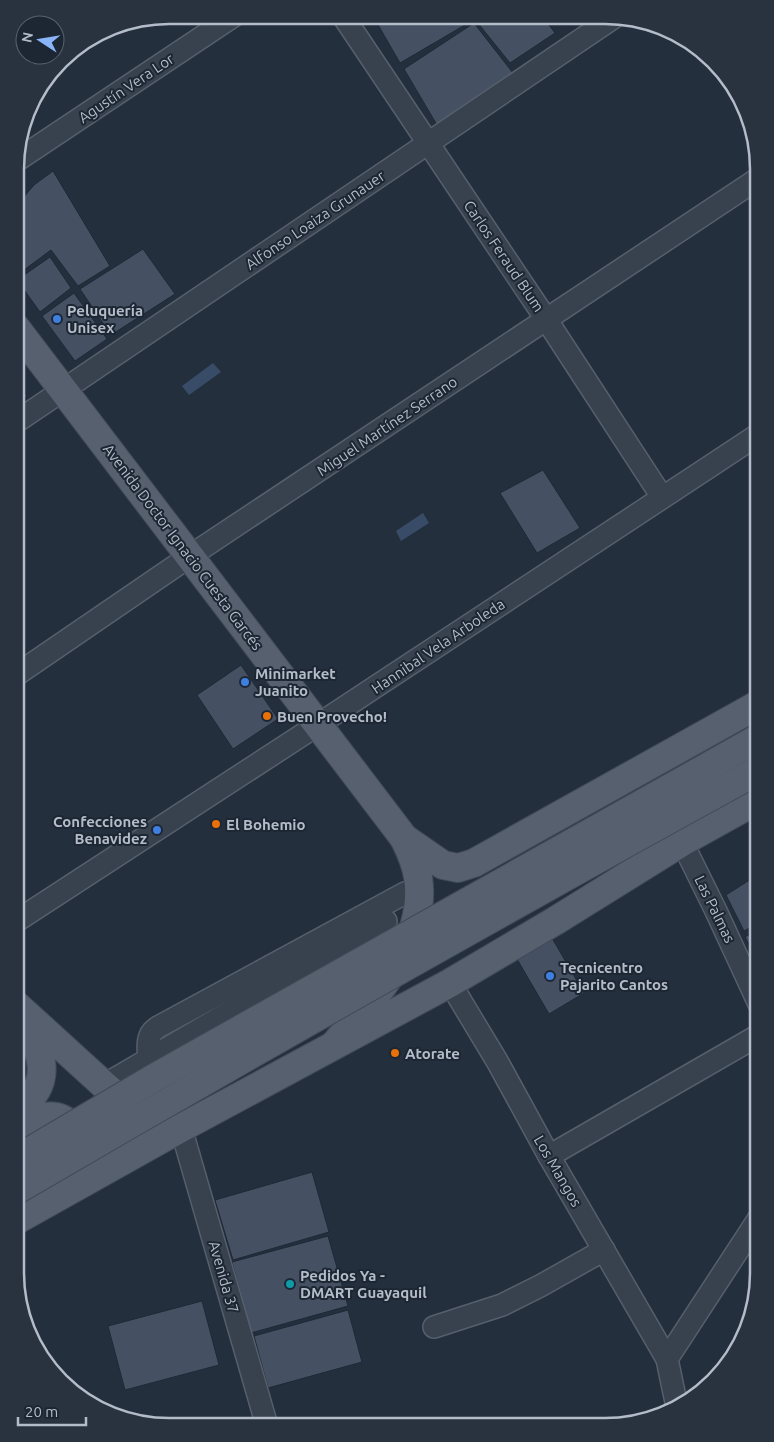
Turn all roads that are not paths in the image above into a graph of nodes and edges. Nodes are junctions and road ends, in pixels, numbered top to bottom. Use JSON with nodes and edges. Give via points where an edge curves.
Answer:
{"nodes":[{"id":1,"x":221,"y":24,"type":"edge"},
{"id":2,"x":348,"y":24,"type":"edge"},
{"id":3,"x":604,"y":24,"type":"edge"},
{"id":4,"x":428,"y":143,"type":"junction"},
{"id":5,"x":25,"y":153,"type":"edge"},
{"id":6,"x":750,"y":184,"type":"edge"},
{"id":7,"x":546,"y":319,"type":"junction"},
{"id":8,"x":24,"y":339,"type":"edge"},
{"id":9,"x":63,"y":390,"type":"junction"},
{"id":10,"x":24,"y":417,"type":"edge"},
{"id":11,"x":750,"y":440,"type":"edge"},
{"id":12,"x":662,"y":497,"type":"junction"},
{"id":13,"x":190,"y":556,"type":"junction"},
{"id":14,"x":24,"y":670,"type":"edge"},
{"id":15,"x":750,"y":709,"type":"edge"},
{"id":16,"x":320,"y":724,"type":"junction"},
{"id":17,"x":750,"y":743,"type":"edge"},
{"id":18,"x":750,"y":775,"type":"edge"},
{"id":19,"x":750,"y":807,"type":"edge"},
{"id":20,"x":404,"y":838,"type":"junction"},
{"id":21,"x":682,"y":842,"type":"junction"},
{"id":22,"x":503,"y":848,"type":"junction"},
{"id":23,"x":405,"y":893,"type":"dead end"},
{"id":24,"x":24,"y":916,"type":"edge"},
{"id":25,"x":386,"y":921,"type":"dead end"},
{"id":26,"x":555,"y":921,"type":"junction"},
{"id":27,"x":409,"y":942,"type":"junction"},
{"id":28,"x":450,"y":983,"type":"junction"},
{"id":29,"x":750,"y":985,"type":"edge"},
{"id":30,"x":24,"y":1012,"type":"edge"},
{"id":31,"x":24,"y":1024,"type":"edge"},
{"id":32,"x":750,"y":1040,"type":"edge"},
{"id":33,"x":335,"y":1044,"type":"junction"},
{"id":34,"x":150,"y":1058,"type":"junction"},
{"id":35,"x":104,"y":1085,"type":"junction"},
{"id":36,"x":158,"y":1096,"type":"junction"},
{"id":37,"x":24,"y":1103,"type":"edge"},
{"id":38,"x":128,"y":1104,"type":"junction"},
{"id":39,"x":24,"y":1124,"type":"edge"},
{"id":40,"x":181,"y":1128,"type":"junction"},
{"id":41,"x":24,"y":1155,"type":"edge"},
{"id":42,"x":549,"y":1156,"type":"junction"},
{"id":43,"x":24,"y":1186,"type":"edge"},
{"id":44,"x":77,"y":1186,"type":"junction"},
{"id":45,"x":24,"y":1216,"type":"edge"},
{"id":46,"x":750,"y":1232,"type":"edge"},
{"id":47,"x":604,"y":1250,"type":"junction"},
{"id":48,"x":434,"y":1327,"type":"dead end"},
{"id":49,"x":667,"y":1359,"type":"junction"},
{"id":50,"x":676,"y":1400,"type":"edge"},
{"id":51,"x":266,"y":1418,"type":"edge"}],
"edges":[{"from":1,"to":5,"type":"street","name":"Agustín Vera Lor"},
{"from":2,"to":4,"type":"street","name":"Carlos Feraud Blum"},
{"from":3,"to":4,"type":"street","name":"Alfonso Loaiza Grunauer"},
{"from":4,"to":7,"type":"street","name":"Carlos Feraud Blum"},
{"from":4,"to":9,"type":"street","name":"Alfonso Loaiza Grunauer"},
{"from":6,"to":7,"type":"street","name":"Miguel Martínez Serrano"},
{"from":7,"to":12,"type":"street","name":"Carlos Feraud Blum"},
{"from":7,"to":13,"type":"street","name":"Miguel Martínez Serrano"},
{"from":8,"to":9,"type":"main road","name":"Avenida Doctor Ignacio Cuesta Garcés"},
{"from":9,"to":10,"type":"street","name":"Alfonso Loaiza Grunauer"},
{"from":9,"to":13,"type":"main road","name":"Avenida Doctor Ignacio Cuesta Garcés"},
{"from":11,"to":12,"type":"street","name":"Hannibal Vela Arboleda"},
{"from":12,"to":16,"type":"street","name":"Hannibal Vela Arboleda"},
{"from":13,"to":14,"type":"street","name":"Miguel Martínez Serrano"},
{"from":13,"to":16,"type":"main road","name":"Avenida Doctor Ignacio Cuesta Garcés"},
{"from":15,"to":22,"type":"main road"},
{"from":16,"to":20,"type":"main road","name":"Avenida Doctor Ignacio Cuesta Garcés"},
{"from":16,"to":24,"type":"street","name":"Hannibal Vela Arboleda"},
{"from":17,"to":41,"type":"main road","bridge":true,"via":[[154,1078]]},
{"from":18,"to":43,"type":"main road","bridge":true,"via":[[588,863]]},
{"from":19,"to":21,"type":"main road"},
{"from":20,"to":22,"type":"main road","via":[[443,866],[458,868]]},
{"from":20,"to":27,"type":"main road","via":[[413,858],[420,894]]},
{"from":21,"to":26,"type":"main road"},
{"from":21,"to":29,"type":"street","name":"Las Palmas"},
{"from":22,"to":26,"type":"main road","via":[[495,880],[502,904],[525,921]]},
{"from":23,"to":34,"type":"street","via":[[158,1027],[150,1034]]},
{"from":25,"to":34,"type":"street"},
{"from":26,"to":28,"type":"main road"},
{"from":27,"to":33,"type":"main road","via":[[385,982]]},
{"from":27,"to":36,"type":"main road","via":[[381,965]]},
{"from":28,"to":33,"type":"main road"},
{"from":28,"to":42,"type":"street","name":"Los Mangos"},
{"from":30,"to":35,"type":"main road"},
{"from":31,"to":37,"type":"main road","via":[[40,1055],[42,1074],[32,1098]]},
{"from":32,"to":42,"type":"street"},
{"from":33,"to":40,"type":"main road"},
{"from":34,"to":35,"type":"street"},
{"from":34,"to":36,"type":"street"},
{"from":35,"to":38,"type":"main road"},
{"from":36,"to":38,"type":"main road","via":[[139,1104]]},
{"from":38,"to":40,"type":"main road"},
{"from":39,"to":44,"type":"main road","via":[[38,1117],[54,1116],[73,1128],[86,1156],[86,1169]]},
{"from":40,"to":44,"type":"main road"},
{"from":40,"to":51,"type":"street","name":"Avenida 37"},
{"from":42,"to":47,"type":"street","name":"Los Mangos"},
{"from":44,"to":45,"type":"main road"},
{"from":46,"to":49,"type":"street"},
{"from":47,"to":48,"type":"street","via":[[502,1305]]},
{"from":47,"to":49,"type":"street","name":"Los Mangos"},
{"from":49,"to":50,"type":"street","name":"Los Mangos"}]}
